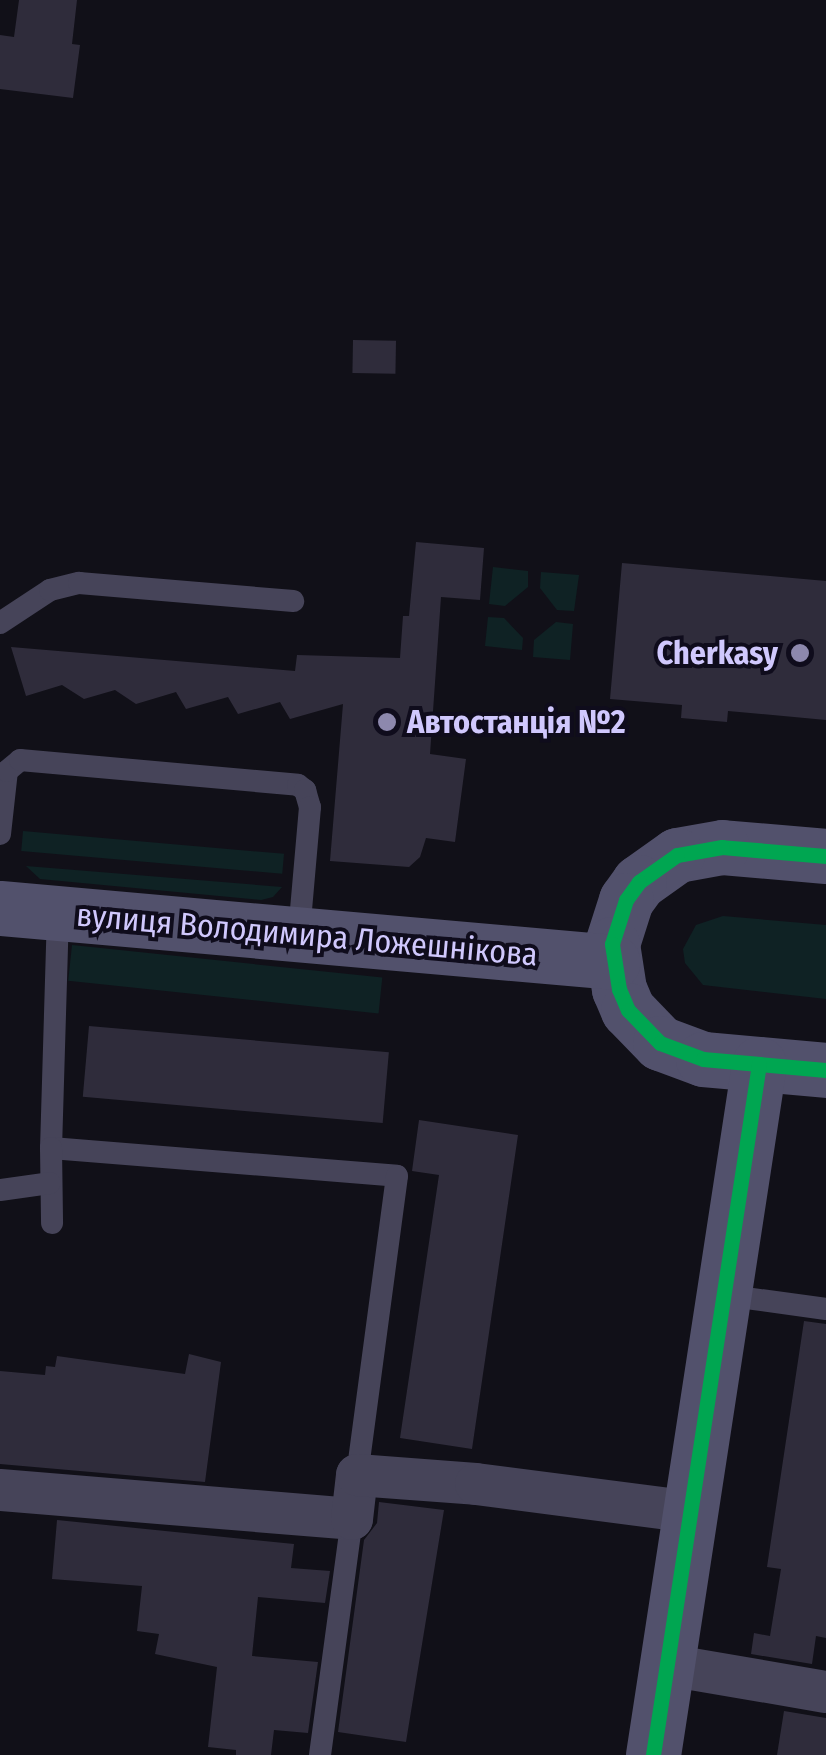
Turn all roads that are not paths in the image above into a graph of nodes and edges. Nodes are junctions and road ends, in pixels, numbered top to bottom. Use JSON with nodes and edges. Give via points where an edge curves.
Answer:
{"nodes":[{"id":1,"x":293,"y":601,"type":"dead end"},
{"id":2,"x":0,"y":623,"type":"edge"},
{"id":3,"x":0,"y":834,"type":"edge"},
{"id":4,"x":826,"y":856,"type":"edge"},
{"id":5,"x":0,"y":908,"type":"edge"},
{"id":6,"x":58,"y":913,"type":"junction"},
{"id":7,"x":299,"y":934,"type":"junction"},
{"id":8,"x":613,"y":962,"type":"junction"},
{"id":9,"x":759,"y":1064,"type":"junction"},
{"id":10,"x":826,"y":1070,"type":"edge"},
{"id":11,"x":51,"y":1148,"type":"junction"},
{"id":12,"x":50,"y":1183,"type":"junction"},
{"id":13,"x":0,"y":1190,"type":"edge"},
{"id":14,"x":52,"y":1223,"type":"dead end"},
{"id":15,"x":724,"y":1295,"type":"junction"},
{"id":16,"x":826,"y":1309,"type":"edge"},
{"id":17,"x":358,"y":1475,"type":"junction"},
{"id":18,"x":0,"y":1490,"type":"edge"},
{"id":19,"x":691,"y":1512,"type":"junction"},
{"id":20,"x":352,"y":1520,"type":"junction"},
{"id":21,"x":668,"y":1664,"type":"junction"},
{"id":22,"x":826,"y":1692,"type":"edge"},
{"id":23,"x":320,"y":1755,"type":"edge"},
{"id":24,"x":654,"y":1755,"type":"edge"}],
"edges":[{"from":1,"to":2,"type":"lane","via":[[79,583],[50,590]]},
{"from":3,"to":7,"type":"lane","via":[[7,771],[20,760],[298,785],[310,807]]},
{"from":4,"to":8,"type":"street","via":[[722,847],[676,855],[626,900]]},
{"from":5,"to":6,"type":"street","name":"вулиця Володимира Ложешнікова"},
{"from":6,"to":7,"type":"street","name":"вулиця Володимира Ложешнікова"},
{"from":6,"to":11,"type":"lane"},
{"from":7,"to":8,"type":"street","name":"вулиця Володимира Ложешнікова"},
{"from":8,"to":9,"type":"street","via":[[628,1010],[660,1043],[703,1060]]},
{"from":9,"to":10,"type":"street"},
{"from":9,"to":15,"type":"street"},
{"from":11,"to":12,"type":"lane"},
{"from":11,"to":17,"type":"lane","via":[[397,1176]]},
{"from":12,"to":13,"type":"lane"},
{"from":12,"to":14,"type":"lane"},
{"from":15,"to":16,"type":"lane"},
{"from":15,"to":19,"type":"street"},
{"from":17,"to":19,"type":"street"},
{"from":17,"to":20,"type":"street"},
{"from":18,"to":20,"type":"street"},
{"from":19,"to":21,"type":"street"},
{"from":20,"to":23,"type":"lane"},
{"from":21,"to":22,"type":"street"},
{"from":21,"to":24,"type":"street"}]}
